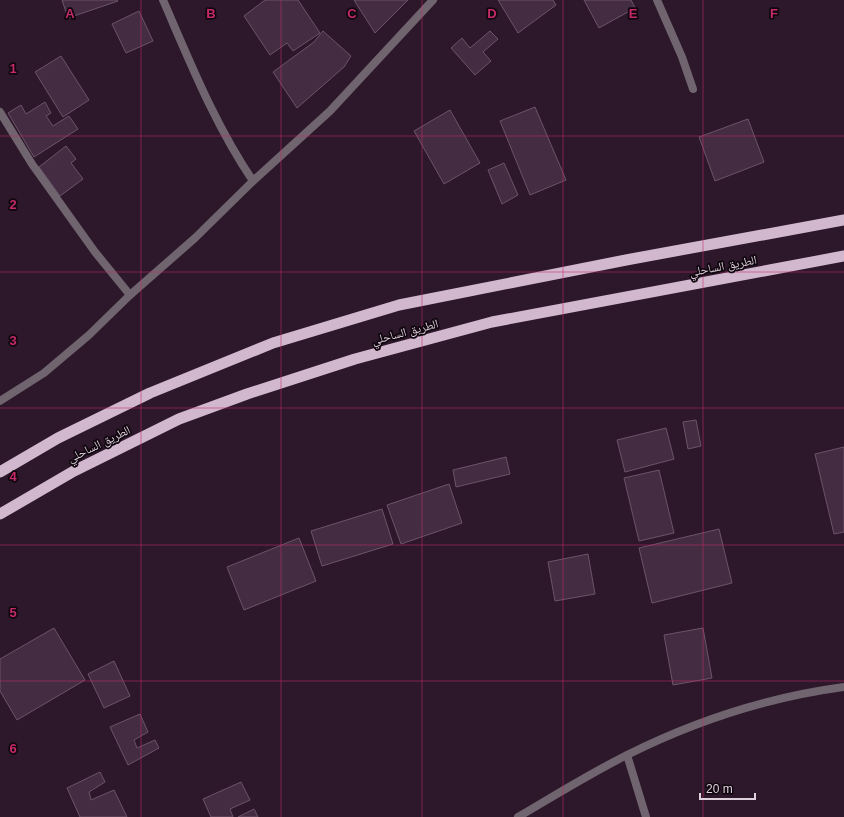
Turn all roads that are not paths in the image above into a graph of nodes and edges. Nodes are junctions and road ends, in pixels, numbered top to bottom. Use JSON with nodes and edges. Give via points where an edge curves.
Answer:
{"nodes":[{"id":1,"x":163,"y":0,"type":"edge"},
{"id":2,"x":433,"y":0,"type":"edge"},
{"id":3,"x":657,"y":0,"type":"edge"},
{"id":4,"x":693,"y":89,"type":"dead end"},
{"id":5,"x":0,"y":112,"type":"edge"},
{"id":6,"x":253,"y":181,"type":"junction"},
{"id":7,"x":844,"y":220,"type":"edge"},
{"id":8,"x":844,"y":256,"type":"edge"},
{"id":9,"x":130,"y":295,"type":"junction"},
{"id":10,"x":0,"y":401,"type":"edge"},
{"id":11,"x":0,"y":472,"type":"edge"},
{"id":12,"x":0,"y":514,"type":"edge"},
{"id":13,"x":844,"y":687,"type":"edge"},
{"id":14,"x":627,"y":755,"type":"junction"},
{"id":15,"x":518,"y":817,"type":"edge"},
{"id":16,"x":646,"y":817,"type":"edge"}],
"edges":[{"from":1,"to":6,"type":"street","via":[[205,97],[235,154]]},
{"from":2,"to":6,"type":"street","via":[[330,111]]},
{"from":3,"to":4,"type":"street","via":[[682,56]]},
{"from":5,"to":9,"type":"street","via":[[50,189],[95,252]]},
{"from":6,"to":9,"type":"street","via":[[195,238]]},
{"from":7,"to":11,"type":"highway","name":"الطريق الساحلي","via":[[399,305],[273,343],[150,393],[58,438]]},
{"from":8,"to":12,"type":"highway","name":"الطريق الساحلي","via":[[492,322],[355,359],[178,419],[74,470]]},
{"from":9,"to":10,"type":"street","via":[[89,335],[44,373]]},
{"from":13,"to":14,"type":"street","via":[[770,700],[695,725]]},
{"from":14,"to":15,"type":"street"},
{"from":14,"to":16,"type":"street"}]}
